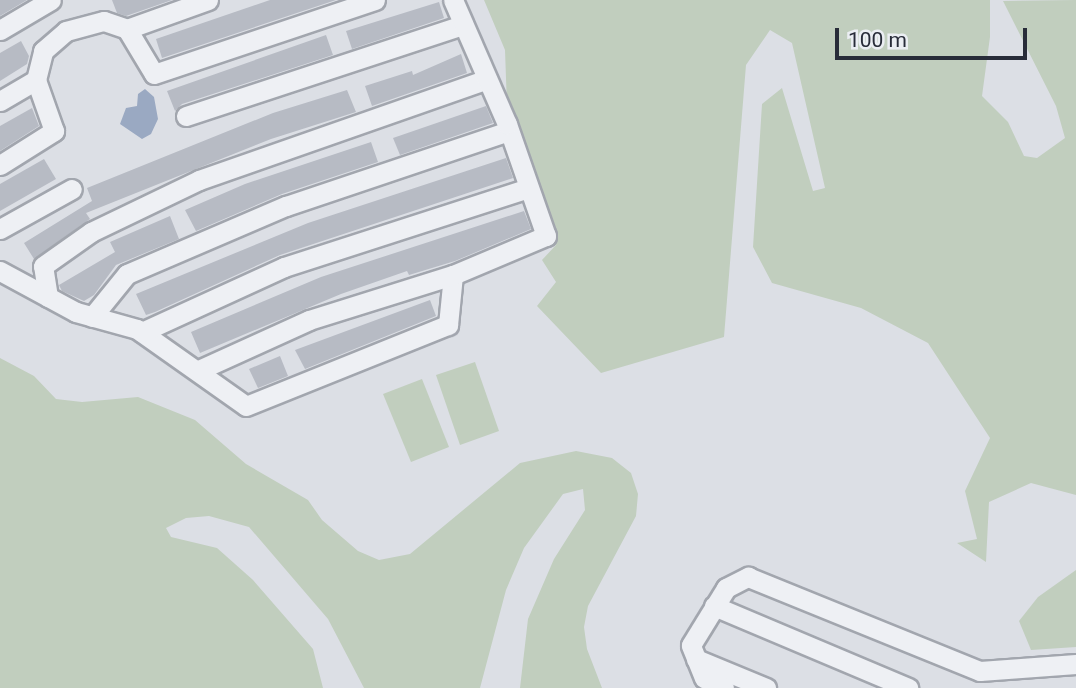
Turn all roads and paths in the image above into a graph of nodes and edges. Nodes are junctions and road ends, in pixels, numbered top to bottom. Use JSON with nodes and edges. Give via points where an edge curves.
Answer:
{"nodes":[{"id":1,"x":51,"y":0,"type":"edge"},
{"id":2,"x":208,"y":0,"type":"edge"},
{"id":3,"x":375,"y":0,"type":"edge"},
{"id":4,"x":453,"y":0,"type":"edge"},
{"id":5,"x":463,"y":25,"type":"junction"},
{"id":6,"x":127,"y":29,"type":"junction"},
{"id":7,"x":0,"y":30,"type":"edge"},
{"id":8,"x":487,"y":79,"type":"junction"},
{"id":9,"x":36,"y":80,"type":"junction"},
{"id":10,"x":0,"y":101,"type":"edge"},
{"id":11,"x":186,"y":116,"type":"dead end"},
{"id":12,"x":509,"y":131,"type":"junction"},
{"id":13,"x":0,"y":165,"type":"edge"},
{"id":14,"x":529,"y":188,"type":"junction"},
{"id":15,"x":72,"y":189,"type":"dead end"},
{"id":16,"x":0,"y":229,"type":"edge"},
{"id":17,"x":0,"y":271,"type":"edge"},
{"id":18,"x":453,"y":275,"type":"junction"},
{"id":19,"x":48,"y":297,"type":"junction"},
{"id":20,"x":92,"y":317,"type":"junction"},
{"id":21,"x":142,"y":332,"type":"junction"},
{"id":22,"x":199,"y":370,"type":"junction"},
{"id":23,"x":714,"y":606,"type":"junction"},
{"id":24,"x":696,"y":659,"type":"junction"},
{"id":25,"x":1076,"y":664,"type":"edge"},
{"id":26,"x":980,"y":680,"type":"edge"},
{"id":27,"x":724,"y":688,"type":"edge"},
{"id":28,"x":766,"y":688,"type":"edge"},
{"id":29,"x":908,"y":688,"type":"edge"}],
"edges":[{"from":1,"to":7,"type":"street"},
{"from":2,"to":6,"type":"street"},
{"from":3,"to":6,"type":"street","via":[[154,74]]},
{"from":4,"to":5,"type":"street"},
{"from":5,"to":8,"type":"street"},
{"from":5,"to":11,"type":"street"},
{"from":6,"to":9,"type":"street","via":[[104,21],[66,31],[43,51]]},
{"from":8,"to":12,"type":"street"},
{"from":8,"to":19,"type":"street","via":[[199,180],[91,232],[43,266]]},
{"from":9,"to":10,"type":"street"},
{"from":9,"to":13,"type":"street","via":[[54,131]]},
{"from":12,"to":14,"type":"street"},
{"from":12,"to":20,"type":"street","via":[[286,206],[127,274]]},
{"from":14,"to":18,"type":"street","via":[[545,236]]},
{"from":14,"to":21,"type":"street","via":[[284,267]]},
{"from":15,"to":16,"type":"street"},
{"from":17,"to":19,"type":"street"},
{"from":18,"to":22,"type":"street","via":[[309,320]]},
{"from":18,"to":22,"type":"street","via":[[448,325],[246,406]]},
{"from":19,"to":20,"type":"street"},
{"from":20,"to":21,"type":"street"},
{"from":21,"to":22,"type":"street"},
{"from":23,"to":24,"type":"street","via":[[691,645]]},
{"from":23,"to":26,"type":"street","via":[[726,588],[748,577]]},
{"from":23,"to":29,"type":"street"},
{"from":24,"to":27,"type":"street","via":[[704,678]]},
{"from":24,"to":28,"type":"street"},
{"from":25,"to":26,"type":"street"}]}
